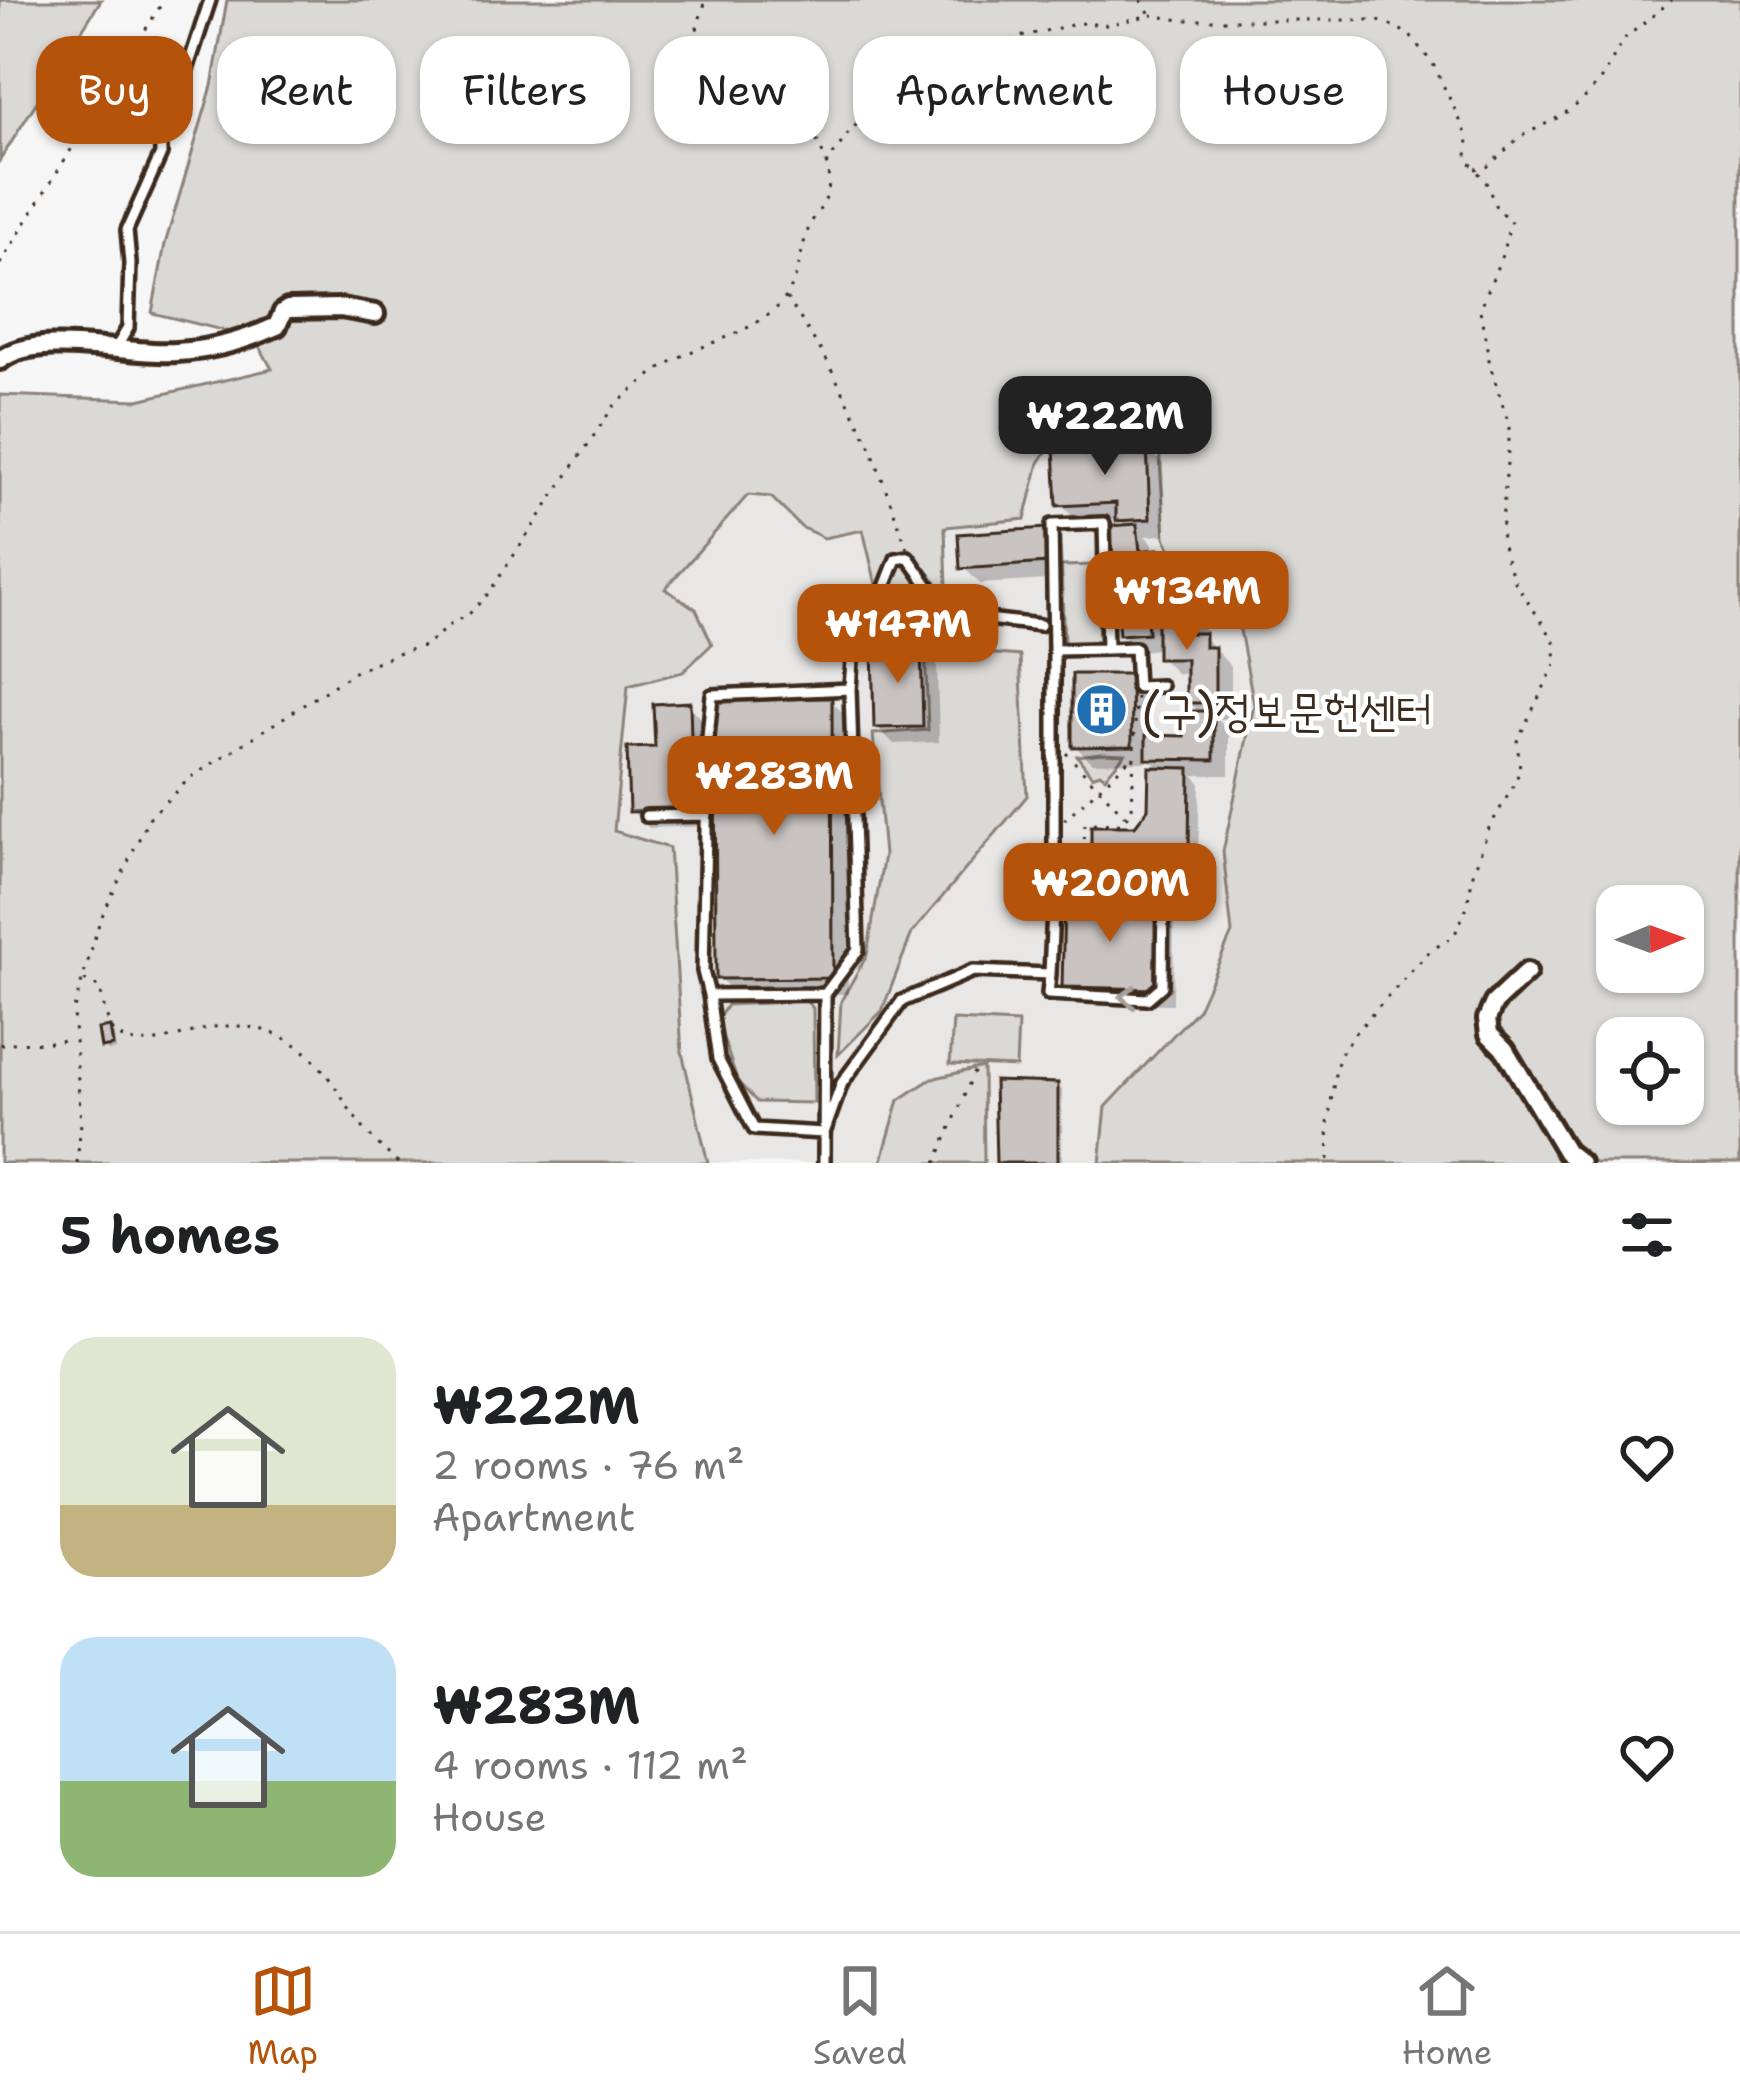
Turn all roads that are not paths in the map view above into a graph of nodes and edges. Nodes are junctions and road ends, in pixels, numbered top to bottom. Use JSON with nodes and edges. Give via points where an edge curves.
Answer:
{"nodes":[{"id":1,"x":209,"y":0,"type":"edge"},
{"id":2,"x":375,"y":314,"type":"dead end"},
{"id":3,"x":116,"y":348,"type":"junction"},
{"id":4,"x":0,"y":360,"type":"edge"},
{"id":5,"x":854,"y":618,"type":"dead end"},
{"id":6,"x":1040,"y":625,"type":"dead end"},
{"id":7,"x":1107,"y":649,"type":"junction"},
{"id":8,"x":1054,"y":650,"type":"junction"},
{"id":9,"x":852,"y":656,"type":"junction"},
{"id":10,"x":1161,"y":686,"type":"dead end"},
{"id":11,"x":850,"y":689,"type":"junction"},
{"id":12,"x":707,"y":815,"type":"junction"},
{"id":13,"x":646,"y":816,"type":"dead end"},
{"id":14,"x":1054,"y":888,"type":"junction"},
{"id":15,"x":1527,"y":972,"type":"dead end"},
{"id":16,"x":1050,"y":974,"type":"junction"},
{"id":17,"x":825,"y":994,"type":"junction"},
{"id":18,"x":709,"y":995,"type":"junction"},
{"id":19,"x":824,"y":1133,"type":"junction"},
{"id":20,"x":824,"y":1163,"type":"edge"},
{"id":21,"x":1580,"y":1163,"type":"edge"}],
"edges":[{"from":1,"to":3,"type":"lane","via":[[187,70],[160,101],[161,154],[127,230],[128,328]]},
{"from":2,"to":3,"type":"street","via":[[288,309],[277,326],[238,344],[173,353]]},
{"from":3,"to":4,"type":"street","via":[[12,350]]},
{"from":5,"to":9,"type":"lane"},
{"from":6,"to":9,"type":"lane","via":[[962,616],[943,606],[908,557],[896,559]]},
{"from":7,"to":8,"type":"lane"},
{"from":7,"to":8,"type":"lane","via":[[1104,524],[1087,524],[1052,525]]},
{"from":7,"to":10,"type":"lane","via":[[1135,648],[1137,687]]},
{"from":8,"to":14,"type":"lane"},
{"from":9,"to":11,"type":"lane"},
{"from":11,"to":12,"type":"lane","via":[[712,695]]},
{"from":11,"to":17,"type":"lane","via":[[858,950]]},
{"from":12,"to":13,"type":"lane"},
{"from":12,"to":18,"type":"lane"},
{"from":14,"to":16,"type":"lane"},
{"from":14,"to":16,"type":"lane","one_way":true,"via":[[1163,891],[1162,986],[1148,999],[1048,994]]},
{"from":15,"to":21,"type":"street","via":[[1494,1003],[1489,1034]]},
{"from":16,"to":19,"type":"lane","via":[[973,971],[902,1000],[842,1083]]},
{"from":17,"to":18,"type":"lane"},
{"from":17,"to":19,"type":"lane"},
{"from":18,"to":19,"type":"lane","via":[[718,1059],[754,1129]]},
{"from":19,"to":20,"type":"lane"}]}
